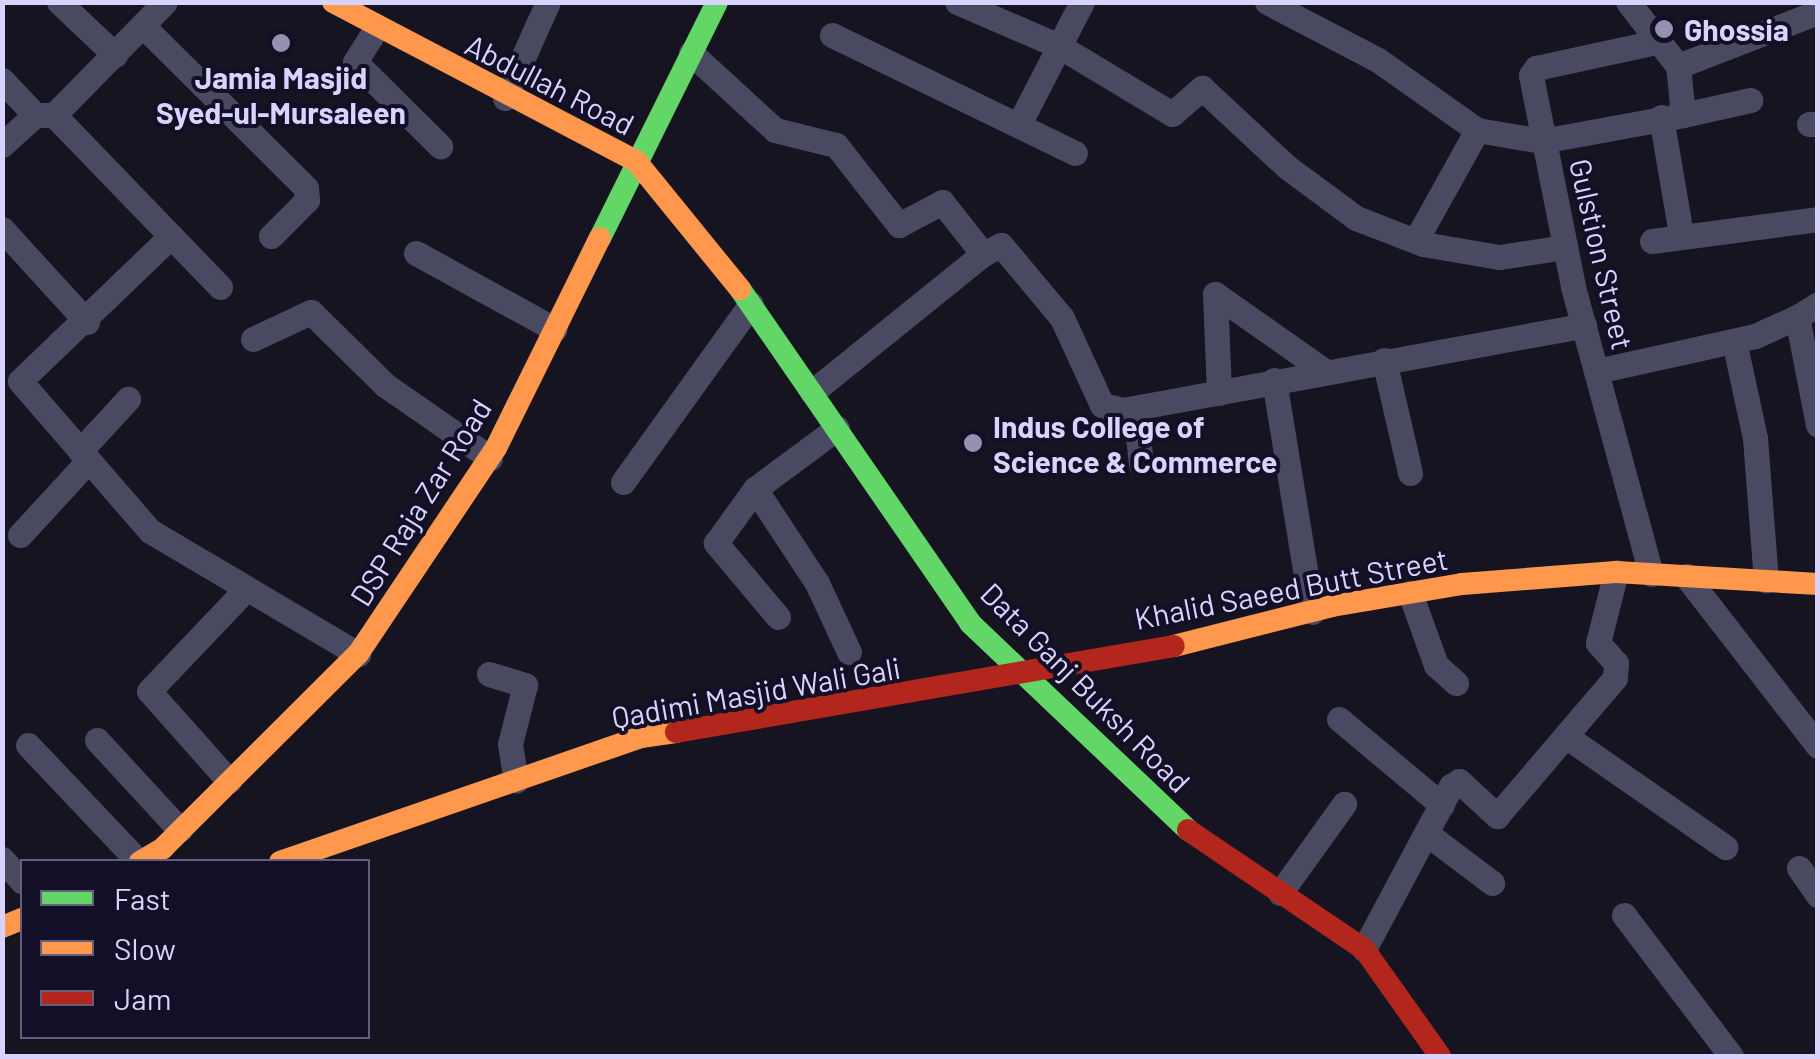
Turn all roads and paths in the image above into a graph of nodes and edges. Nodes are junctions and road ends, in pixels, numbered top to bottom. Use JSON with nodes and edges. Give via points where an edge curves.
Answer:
{"nodes":[{"id":1,"x":58,"y":2,"type":"edge"},
{"id":2,"x":166,"y":2,"type":"edge"},
{"id":3,"x":333,"y":2,"type":"edge"},
{"id":4,"x":548,"y":2,"type":"edge"},
{"id":5,"x":717,"y":2,"type":"edge"},
{"id":6,"x":957,"y":2,"type":"edge"},
{"id":7,"x":1082,"y":2,"type":"edge"},
{"id":8,"x":1268,"y":2,"type":"edge"},
{"id":9,"x":1628,"y":2,"type":"edge"},
{"id":10,"x":1295,"y":8,"type":"edge"},
{"id":11,"x":1818,"y":12,"type":"edge"},
{"id":12,"x":144,"y":26,"type":"junction"},
{"id":13,"x":377,"y":27,"type":"junction"},
{"id":14,"x":832,"y":35,"type":"dead end"},
{"id":15,"x":1656,"y":42,"type":"junction"},
{"id":16,"x":1059,"y":46,"type":"junction"},
{"id":17,"x":691,"y":53,"type":"junction"},
{"id":18,"x":115,"y":55,"type":"junction"},
{"id":19,"x":1678,"y":66,"type":"junction"},
{"id":20,"x":2,"y":80,"type":"edge"},
{"id":21,"x":505,"y":98,"type":"junction"},
{"id":22,"x":1750,"y":100,"type":"dead end"},
{"id":23,"x":44,"y":115,"type":"junction"},
{"id":24,"x":1672,"y":116,"type":"junction"},
{"id":25,"x":1019,"y":124,"type":"junction"},
{"id":26,"x":1477,"y":130,"type":"junction"},
{"id":27,"x":1542,"y":140,"type":"junction"},
{"id":28,"x":2,"y":145,"type":"edge"},
{"id":29,"x":440,"y":146,"type":"dead end"},
{"id":30,"x":1075,"y":154,"type":"dead end"},
{"id":31,"x":636,"y":161,"type":"junction"},
{"id":32,"x":1818,"y":219,"type":"edge"},
{"id":33,"x":2,"y":229,"type":"edge"},
{"id":34,"x":1682,"y":234,"type":"junction"},
{"id":35,"x":171,"y":236,"type":"junction"},
{"id":36,"x":271,"y":236,"type":"dead end"},
{"id":37,"x":1418,"y":238,"type":"junction"},
{"id":38,"x":1652,"y":241,"type":"dead end"},
{"id":39,"x":1565,"y":247,"type":"junction"},
{"id":40,"x":416,"y":253,"type":"dead end"},
{"id":41,"x":983,"y":254,"type":"junction"},
{"id":42,"x":220,"y":287,"type":"dead end"},
{"id":43,"x":751,"y":304,"type":"junction"},
{"id":44,"x":1807,"y":310,"type":"edge"},
{"id":45,"x":87,"y":322,"type":"junction"},
{"id":46,"x":1584,"y":325,"type":"junction"},
{"id":47,"x":554,"y":329,"type":"junction"},
{"id":48,"x":253,"y":339,"type":"dead end"},
{"id":49,"x":1734,"y":340,"type":"junction"},
{"id":50,"x":1384,"y":360,"type":"junction"},
{"id":51,"x":1323,"y":370,"type":"junction"},
{"id":52,"x":1597,"y":371,"type":"junction"},
{"id":53,"x":1274,"y":380,"type":"junction"},
{"id":54,"x":812,"y":392,"type":"junction"},
{"id":55,"x":1220,"y":393,"type":"junction"},
{"id":56,"x":128,"y":399,"type":"dead end"},
{"id":57,"x":1135,"y":408,"type":"junction"},
{"id":58,"x":1818,"y":426,"type":"edge"},
{"id":59,"x":838,"y":428,"type":"junction"},
{"id":60,"x":84,"y":456,"type":"junction"},
{"id":61,"x":490,"y":458,"type":"junction"},
{"id":62,"x":1142,"y":464,"type":"dead end"},
{"id":63,"x":1410,"y":473,"type":"dead end"},
{"id":64,"x":623,"y":482,"type":"dead end"},
{"id":65,"x":755,"y":489,"type":"junction"},
{"id":66,"x":20,"y":535,"type":"dead end"},
{"id":67,"x":1616,"y":572,"type":"junction"},
{"id":68,"x":1652,"y":574,"type":"junction"},
{"id":69,"x":1686,"y":576,"type":"junction"},
{"id":70,"x":1766,"y":581,"type":"junction"},
{"id":71,"x":1818,"y":584,"type":"edge"},
{"id":72,"x":246,"y":589,"type":"junction"},
{"id":73,"x":1410,"y":593,"type":"junction"},
{"id":74,"x":1312,"y":612,"type":"junction"},
{"id":75,"x":778,"y":618,"type":"dead end"},
{"id":76,"x":849,"y":652,"type":"dead end"},
{"id":77,"x":358,"y":654,"type":"junction"},
{"id":78,"x":1018,"y":671,"type":"junction"},
{"id":79,"x":488,"y":674,"type":"dead end"},
{"id":80,"x":1456,"y":683,"type":"dead end"},
{"id":81,"x":1339,"y":720,"type":"dead end"},
{"id":82,"x":1567,"y":737,"type":"junction"},
{"id":83,"x":97,"y":740,"type":"dead end"},
{"id":84,"x":28,"y":745,"type":"dead end"},
{"id":85,"x":1818,"y":746,"type":"edge"},
{"id":86,"x":516,"y":780,"type":"junction"},
{"id":87,"x":229,"y":781,"type":"junction"},
{"id":88,"x":1344,"y":804,"type":"dead end"},
{"id":89,"x":1442,"y":806,"type":"junction"},
{"id":90,"x":180,"y":830,"type":"junction"},
{"id":91,"x":1426,"y":834,"type":"junction"},
{"id":92,"x":1725,"y":847,"type":"dead end"},
{"id":93,"x":2,"y":858,"type":"edge"},
{"id":94,"x":136,"y":859,"type":"edge"},
{"id":95,"x":143,"y":859,"type":"edge"},
{"id":96,"x":289,"y":859,"type":"edge"},
{"id":97,"x":1799,"y":868,"type":"dead end"},
{"id":98,"x":20,"y":879,"type":"edge"},
{"id":99,"x":1492,"y":883,"type":"dead end"},
{"id":100,"x":1280,"y":893,"type":"junction"},
{"id":101,"x":1818,"y":895,"type":"edge"},
{"id":102,"x":1624,"y":914,"type":"dead end"},
{"id":103,"x":1364,"y":949,"type":"junction"},
{"id":104,"x":1440,"y":1056,"type":"edge"},
{"id":105,"x":1731,"y":1056,"type":"edge"}],
"edges":[{"from":1,"to":18,"type":"street"},
{"from":2,"to":12,"type":"street"},
{"from":3,"to":13,"type":"street","name":"Abdullah Road"},
{"from":4,"to":21,"type":"street"},
{"from":5,"to":17,"type":"street","name":"DSP Raja Zar Road"},
{"from":6,"to":16,"type":"street"},
{"from":7,"to":16,"type":"street"},
{"from":8,"to":10,"type":"street"},
{"from":9,"to":15,"type":"street"},
{"from":10,"to":26,"type":"street"},
{"from":11,"to":19,"type":"street"},
{"from":12,"to":18,"type":"street"},
{"from":12,"to":36,"type":"street","via":[[306,188],[306,200]]},
{"from":13,"to":21,"type":"street","name":"Abdullah Road"},
{"from":13,"to":29,"type":"street","via":[[355,62]]},
{"from":14,"to":25,"type":"street"},
{"from":15,"to":19,"type":"street"},
{"from":15,"to":27,"type":"street","name":"Gulstion Street","via":[[1532,71]]},
{"from":16,"to":25,"type":"street"},
{"from":16,"to":37,"type":"street","via":[[1172,114],[1202,88],[1356,218]]},
{"from":17,"to":31,"type":"street","name":"DSP Raja Zar Road"},
{"from":17,"to":41,"type":"street","via":[[775,130],[836,145],[899,224],[942,202]]},
{"from":18,"to":23,"type":"street"},
{"from":19,"to":24,"type":"street"},
{"from":20,"to":23,"type":"street"},
{"from":21,"to":31,"type":"street","name":"Abdullah Road"},
{"from":22,"to":24,"type":"street"},
{"from":23,"to":28,"type":"street"},
{"from":23,"to":35,"type":"street"},
{"from":24,"to":27,"type":"street"},
{"from":24,"to":34,"type":"street"},
{"from":25,"to":30,"type":"street"},
{"from":26,"to":27,"type":"street"},
{"from":26,"to":37,"type":"street"},
{"from":27,"to":39,"type":"street","name":"Gulstion Street"},
{"from":31,"to":43,"type":"street","name":"Data Ganj Buksh Road"},
{"from":31,"to":47,"type":"street","name":"DSP Raja Zar Road"},
{"from":32,"to":34,"type":"street"},
{"from":33,"to":45,"type":"street"},
{"from":34,"to":38,"type":"street"},
{"from":35,"to":42,"type":"street"},
{"from":35,"to":45,"type":"street"},
{"from":37,"to":39,"type":"street","via":[[1499,257]]},
{"from":39,"to":46,"type":"street","name":"Gulstion Street"},
{"from":40,"to":47,"type":"street"},
{"from":41,"to":54,"type":"street"},
{"from":41,"to":57,"type":"street","via":[[1001,245],[1062,318],[1102,405]]},
{"from":43,"to":54,"type":"street","name":"Data Ganj Buksh Road"},
{"from":43,"to":64,"type":"street"},
{"from":44,"to":49,"type":"street"},
{"from":44,"to":58,"type":"street"},
{"from":45,"to":60,"type":"street","via":[[20,380]]},
{"from":46,"to":50,"type":"street"},
{"from":46,"to":52,"type":"street","name":"Gulstion Street"},
{"from":47,"to":61,"type":"street","name":"DSP Raja Zar Road"},
{"from":48,"to":61,"type":"street","via":[[310,312],[386,385]]},
{"from":49,"to":52,"type":"street"},
{"from":49,"to":70,"type":"street","via":[[1756,438]]},
{"from":50,"to":51,"type":"street"},
{"from":50,"to":63,"type":"street"},
{"from":51,"to":53,"type":"street"},
{"from":51,"to":55,"type":"street","via":[[1215,294]]},
{"from":52,"to":68,"type":"street","name":"Gulstion Street"},
{"from":53,"to":55,"type":"street"},
{"from":53,"to":74,"type":"street"},
{"from":54,"to":59,"type":"street","name":"Data Ganj Buksh Road"},
{"from":55,"to":57,"type":"street"},
{"from":56,"to":60,"type":"street"},
{"from":57,"to":62,"type":"street"},
{"from":59,"to":65,"type":"street"},
{"from":59,"to":78,"type":"street","name":"Data Ganj Buksh Road","via":[[970,623]]},
{"from":60,"to":66,"type":"street"},
{"from":60,"to":72,"type":"street","via":[[150,531]]},
{"from":61,"to":77,"type":"street","name":"DSP Raja Zar Road"},
{"from":65,"to":75,"type":"street","via":[[718,536],[717,550]]},
{"from":65,"to":76,"type":"street","via":[[817,583]]},
{"from":67,"to":68,"type":"street","name":"Khalid Saeed Butt Street"},
{"from":67,"to":73,"type":"street","name":"Khalid Saeed Butt Street"},
{"from":67,"to":82,"type":"street","via":[[1598,643],[1618,671]]},
{"from":68,"to":69,"type":"street","name":"Khalid Saeed Butt Street"},
{"from":69,"to":70,"type":"street","name":"Khalid Saeed Butt Street"},
{"from":69,"to":85,"type":"street"},
{"from":70,"to":71,"type":"street","name":"Khalid Saeed Butt Street"},
{"from":72,"to":77,"type":"street"},
{"from":72,"to":87,"type":"street","via":[[148,691]]},
{"from":73,"to":74,"type":"street","name":"Khalid Saeed Butt Street"},
{"from":73,"to":80,"type":"street","via":[[1436,665]]},
{"from":74,"to":78,"type":"street","name":"Khalid Saeed Butt Street","via":[[1213,638]]},
{"from":77,"to":87,"type":"street","name":"DSP Raja Zar Road"},
{"from":78,"to":86,"type":"street","name":"Qadimi Masjid Wali Gali","via":[[965,686],[642,737]]},
{"from":78,"to":100,"type":"street","name":"Data Ganj Buksh Road","via":[[1199,840]]},
{"from":79,"to":86,"type":"street","via":[[526,685],[510,744]]},
{"from":81,"to":89,"type":"street"},
{"from":82,"to":89,"type":"street","via":[[1497,816],[1459,781]]},
{"from":82,"to":92,"type":"street"},
{"from":83,"to":90,"type":"street"},
{"from":84,"to":94,"type":"street"},
{"from":86,"to":96,"type":"street","name":"Qadimi Masjid Wali Gali"},
{"from":87,"to":90,"type":"street","name":"DSP Raja Zar Road"},
{"from":88,"to":100,"type":"street"},
{"from":89,"to":91,"type":"street"},
{"from":90,"to":95,"type":"street","name":"DSP Raja Zar Road"},
{"from":91,"to":99,"type":"street"},
{"from":91,"to":103,"type":"street"},
{"from":93,"to":98,"type":"street"},
{"from":97,"to":101,"type":"street"},
{"from":100,"to":103,"type":"street","name":"Data Ganj Buksh Road"},
{"from":102,"to":105,"type":"street"},
{"from":103,"to":104,"type":"street","name":"Data Ganj Buksh Road"}]}
